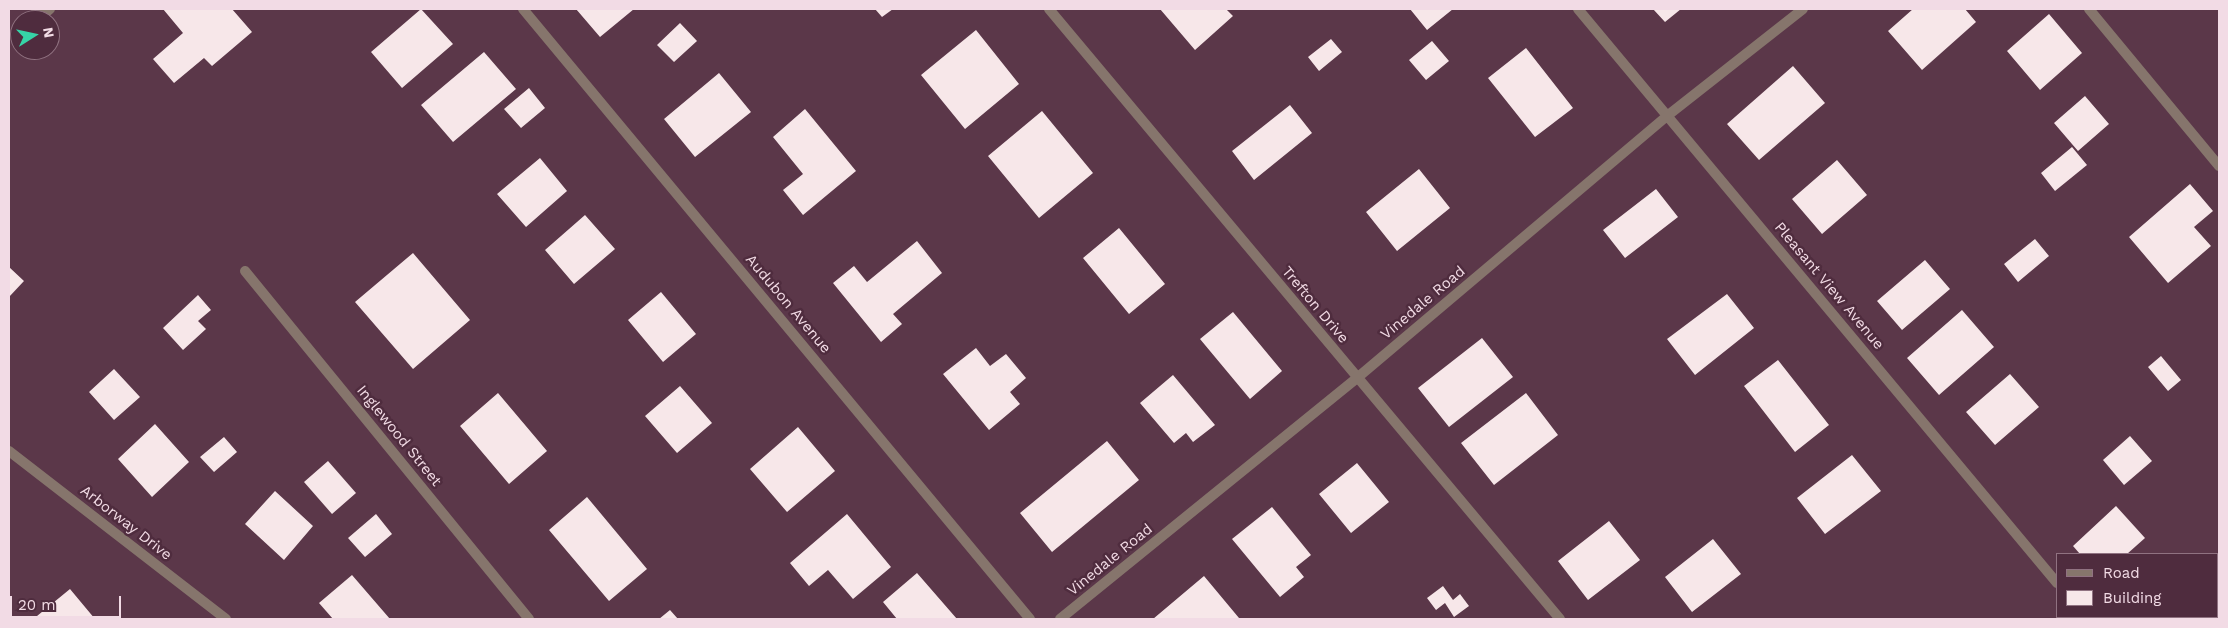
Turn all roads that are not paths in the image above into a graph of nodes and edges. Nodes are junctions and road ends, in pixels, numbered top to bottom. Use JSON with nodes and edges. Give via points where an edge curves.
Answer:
{"nodes":[{"id":1,"x":523,"y":9,"type":"edge"},
{"id":2,"x":1049,"y":9,"type":"edge"},
{"id":3,"x":1578,"y":9,"type":"edge"},
{"id":4,"x":1803,"y":9,"type":"edge"},
{"id":5,"x":2089,"y":9,"type":"edge"},
{"id":6,"x":1667,"y":116,"type":"junction"},
{"id":7,"x":2219,"y":166,"type":"edge"},
{"id":8,"x":245,"y":271,"type":"dead end"},
{"id":9,"x":1357,"y":378,"type":"junction"},
{"id":10,"x":9,"y":451,"type":"edge"},
{"id":11,"x":2056,"y":582,"type":"edge"},
{"id":12,"x":226,"y":619,"type":"edge"},
{"id":13,"x":529,"y":619,"type":"edge"},
{"id":14,"x":1030,"y":619,"type":"edge"},
{"id":15,"x":1060,"y":619,"type":"edge"},
{"id":16,"x":1560,"y":619,"type":"edge"}],
"edges":[{"from":1,"to":14,"type":"street","name":"Audubon Avenue"},
{"from":2,"to":9,"type":"street","name":"Trefton Drive"},
{"from":3,"to":6,"type":"street","name":"Pleasant View Avenue"},
{"from":4,"to":6,"type":"street","name":"Vinedale Road"},
{"from":5,"to":7,"type":"street"},
{"from":6,"to":9,"type":"street","name":"Vinedale Road"},
{"from":6,"to":11,"type":"street","name":"Pleasant View Avenue"},
{"from":8,"to":13,"type":"street","name":"Inglewood Street"},
{"from":9,"to":15,"type":"street","name":"Vinedale Road"},
{"from":9,"to":16,"type":"street","name":"Trefton Drive"},
{"from":10,"to":12,"type":"street","name":"Arborway Drive"}]}
